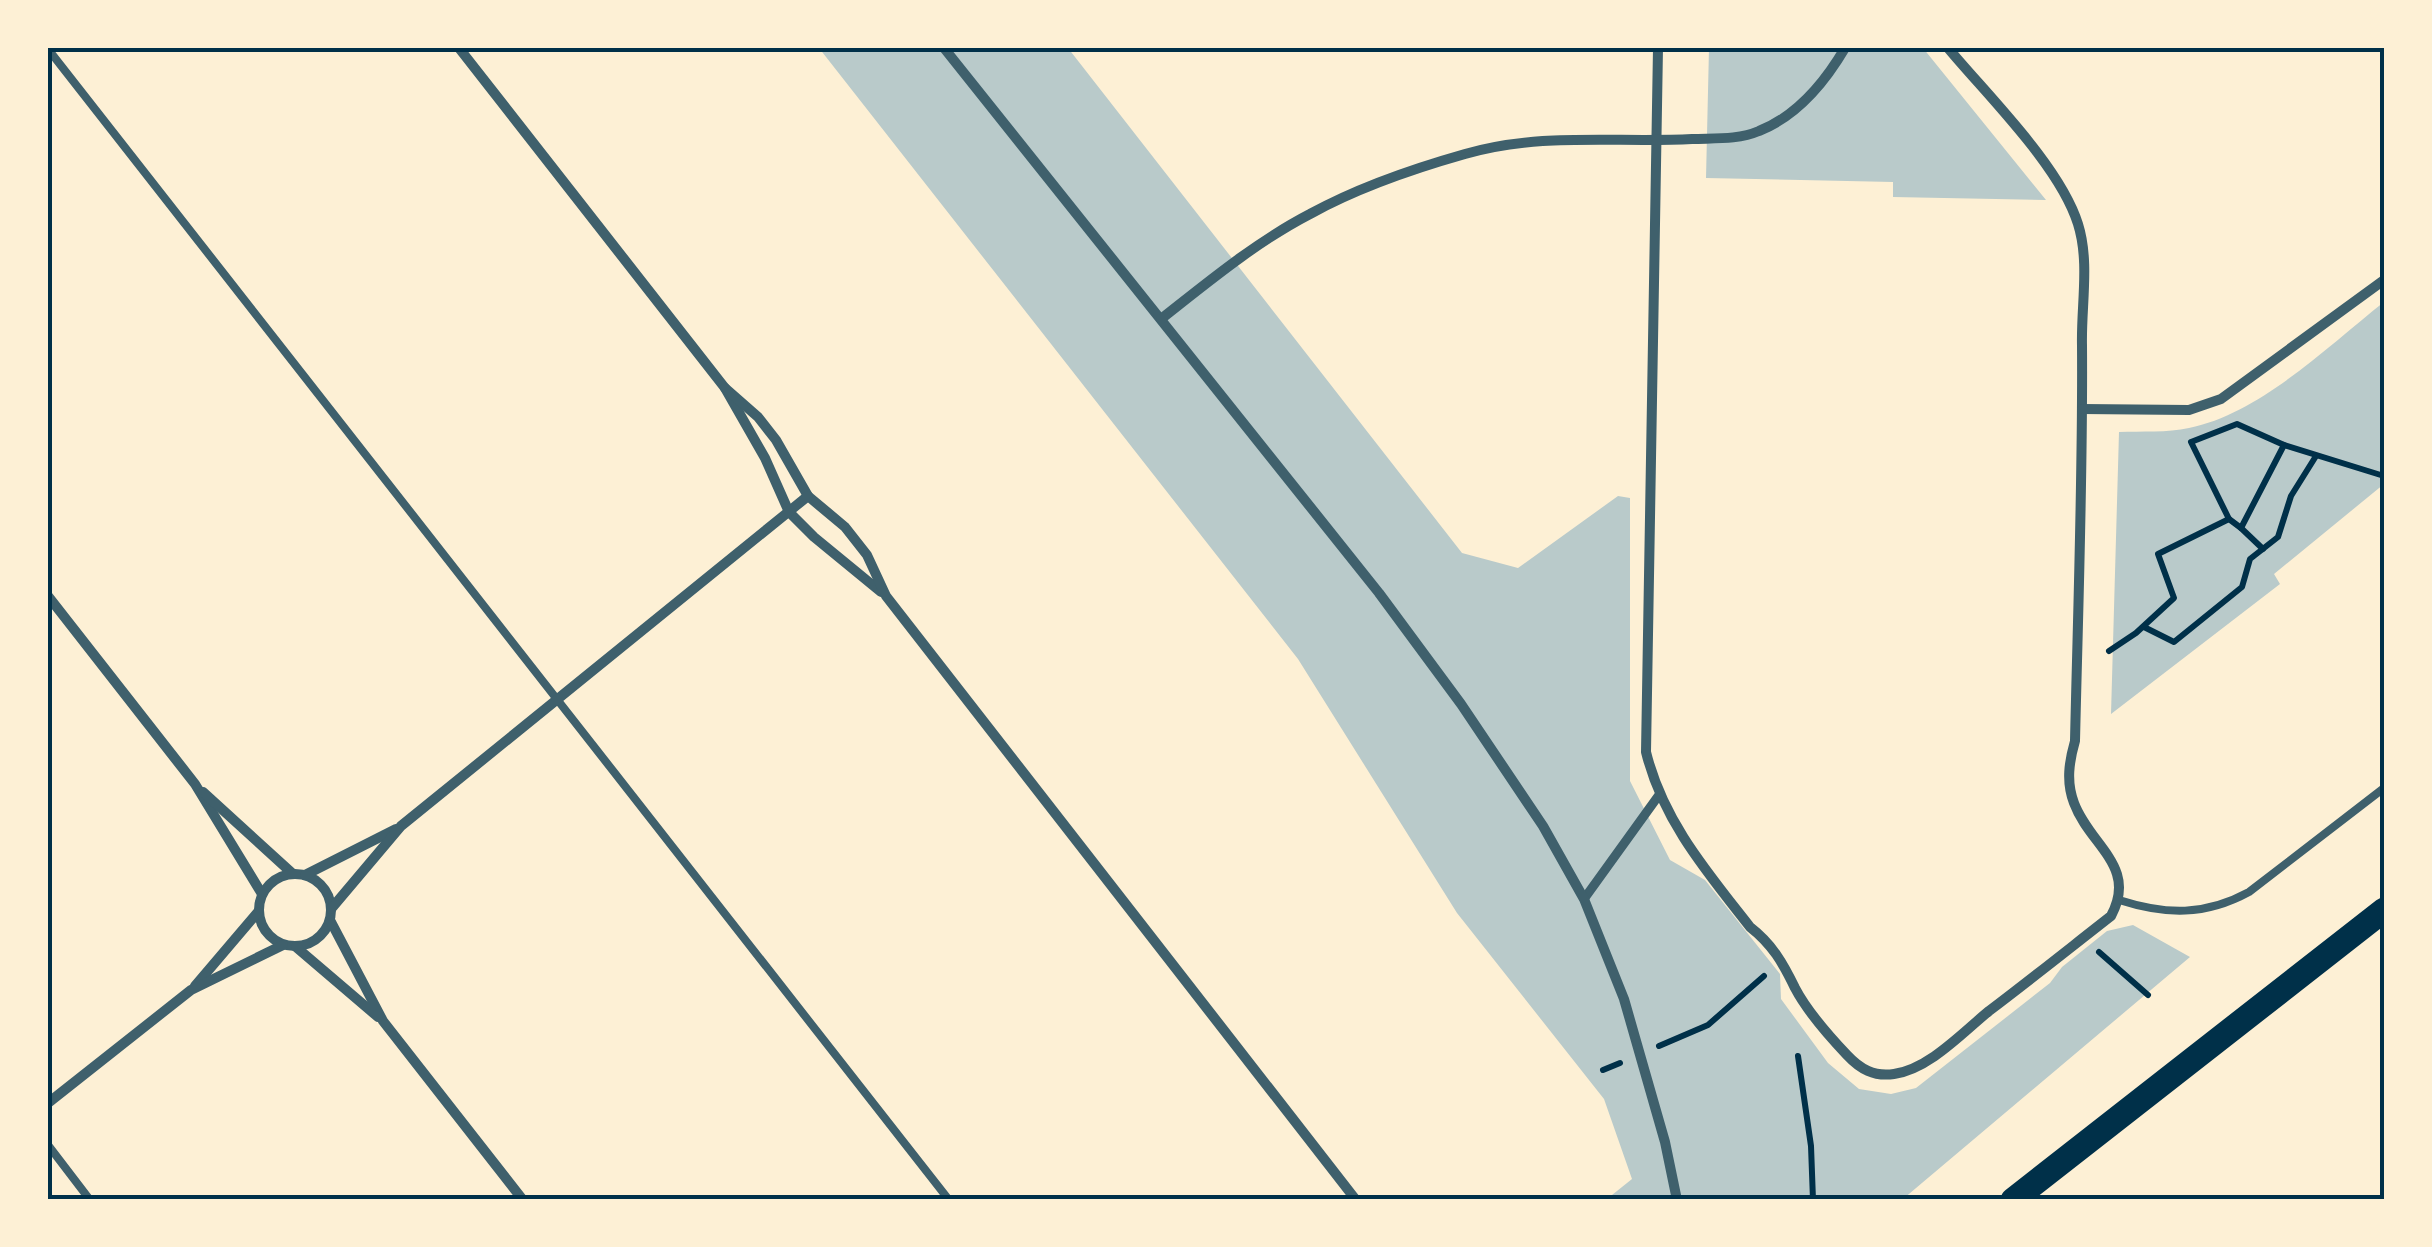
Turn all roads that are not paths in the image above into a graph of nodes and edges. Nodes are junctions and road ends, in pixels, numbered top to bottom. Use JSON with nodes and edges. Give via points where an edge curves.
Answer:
{"nodes":[{"id":1,"x":459,"y":48,"type":"edge"},
{"id":2,"x":944,"y":48,"type":"edge"},
{"id":3,"x":1658,"y":48,"type":"edge"},
{"id":4,"x":1845,"y":48,"type":"edge"},
{"id":5,"x":1948,"y":48,"type":"edge"},
{"id":6,"x":48,"y":49,"type":"edge"},
{"id":7,"x":1656,"y":141,"type":"junction"},
{"id":8,"x":2384,"y":280,"type":"edge"},
{"id":9,"x":1161,"y":320,"type":"junction"},
{"id":10,"x":725,"y":388,"type":"junction"},
{"id":11,"x":2082,"y":409,"type":"junction"},
{"id":12,"x":808,"y":496,"type":"junction"},
{"id":13,"x":789,"y":512,"type":"junction"},
{"id":14,"x":48,"y":596,"type":"edge"},
{"id":15,"x":886,"y":596,"type":"junction"},
{"id":16,"x":559,"y":700,"type":"junction"},
{"id":17,"x":195,"y":784,"type":"junction"},
{"id":18,"x":2384,"y":788,"type":"edge"},
{"id":19,"x":1659,"y":796,"type":"junction"},
{"id":20,"x":401,"y":826,"type":"junction"},
{"id":21,"x":299,"y":875,"type":"junction"},
{"id":22,"x":262,"y":894,"type":"junction"},
{"id":23,"x":1584,"y":900,"type":"junction"},
{"id":24,"x":2119,"y":900,"type":"junction"},
{"id":25,"x":2384,"y":910,"type":"edge"},
{"id":26,"x":258,"y":912,"type":"junction"},
{"id":27,"x":330,"y":915,"type":"junction"},
{"id":28,"x":282,"y":945,"type":"junction"},
{"id":29,"x":296,"y":947,"type":"junction"},
{"id":30,"x":191,"y":990,"type":"junction"},
{"id":31,"x":383,"y":1021,"type":"junction"},
{"id":32,"x":48,"y":1103,"type":"edge"},
{"id":33,"x":48,"y":1145,"type":"edge"},
{"id":34,"x":90,"y":1200,"type":"edge"},
{"id":35,"x":523,"y":1200,"type":"edge"},
{"id":36,"x":949,"y":1200,"type":"edge"},
{"id":37,"x":1356,"y":1200,"type":"edge"},
{"id":38,"x":1677,"y":1200,"type":"edge"},
{"id":39,"x":2013,"y":1200,"type":"edge"}],
"edges":[{"from":1,"to":10,"type":"street"},
{"from":2,"to":9,"type":"street"},
{"from":3,"to":7,"type":"street"},
{"from":4,"to":7,"type":"street","via":[[1818,88],[1760,131]]},
{"from":5,"to":11,"type":"street","via":[[2042,161],[2079,225]]},
{"from":6,"to":16,"type":"lane"},
{"from":7,"to":9,"type":"street","via":[[1526,141],[1388,179],[1306,216]]},
{"from":7,"to":19,"type":"street","via":[[1644,723]]},
{"from":8,"to":11,"type":"street","via":[[2221,399],[2189,410]]},
{"from":9,"to":23,"type":"street","via":[[1461,704]]},
{"from":10,"to":12,"type":"street","via":[[758,416]]},
{"from":10,"to":13,"type":"street"},
{"from":11,"to":24,"type":"street","via":[[2075,741],[2068,764],[2081,818],[2115,866]]},
{"from":12,"to":13,"type":"street"},
{"from":12,"to":15,"type":"street","via":[[846,527]]},
{"from":13,"to":15,"type":"street"},
{"from":13,"to":16,"type":"street"},
{"from":14,"to":17,"type":"street"},
{"from":15,"to":37,"type":"street"},
{"from":16,"to":20,"type":"street"},
{"from":16,"to":36,"type":"lane"},
{"from":17,"to":21,"type":"street"},
{"from":17,"to":22,"type":"street"},
{"from":18,"to":24,"type":"lane","via":[[2226,904],[2172,913]]},
{"from":19,"to":23,"type":"street"},
{"from":19,"to":24,"type":"street","via":[[1693,854],[1782,961],[1843,1051],[1876,1074],[1926,1061],[2110,916]]},
{"from":20,"to":21,"type":"street"},
{"from":20,"to":27,"type":"street"},
{"from":21,"to":22,"type":"street","via":[[275,879]]},
{"from":21,"to":27,"type":"street","via":[[324,888]]},
{"from":22,"to":26,"type":"street"},
{"from":23,"to":38,"type":"street","via":[[1624,999]]},
{"from":25,"to":39,"type":"main road"},
{"from":26,"to":28,"type":"street","via":[[265,932]]},
{"from":26,"to":30,"type":"street"},
{"from":27,"to":29,"type":"street","via":[[318,939]]},
{"from":27,"to":31,"type":"street"},
{"from":28,"to":29,"type":"street"},
{"from":28,"to":30,"type":"street"},
{"from":29,"to":31,"type":"street"},
{"from":30,"to":32,"type":"street"},
{"from":31,"to":35,"type":"street"},
{"from":33,"to":34,"type":"lane"}]}
